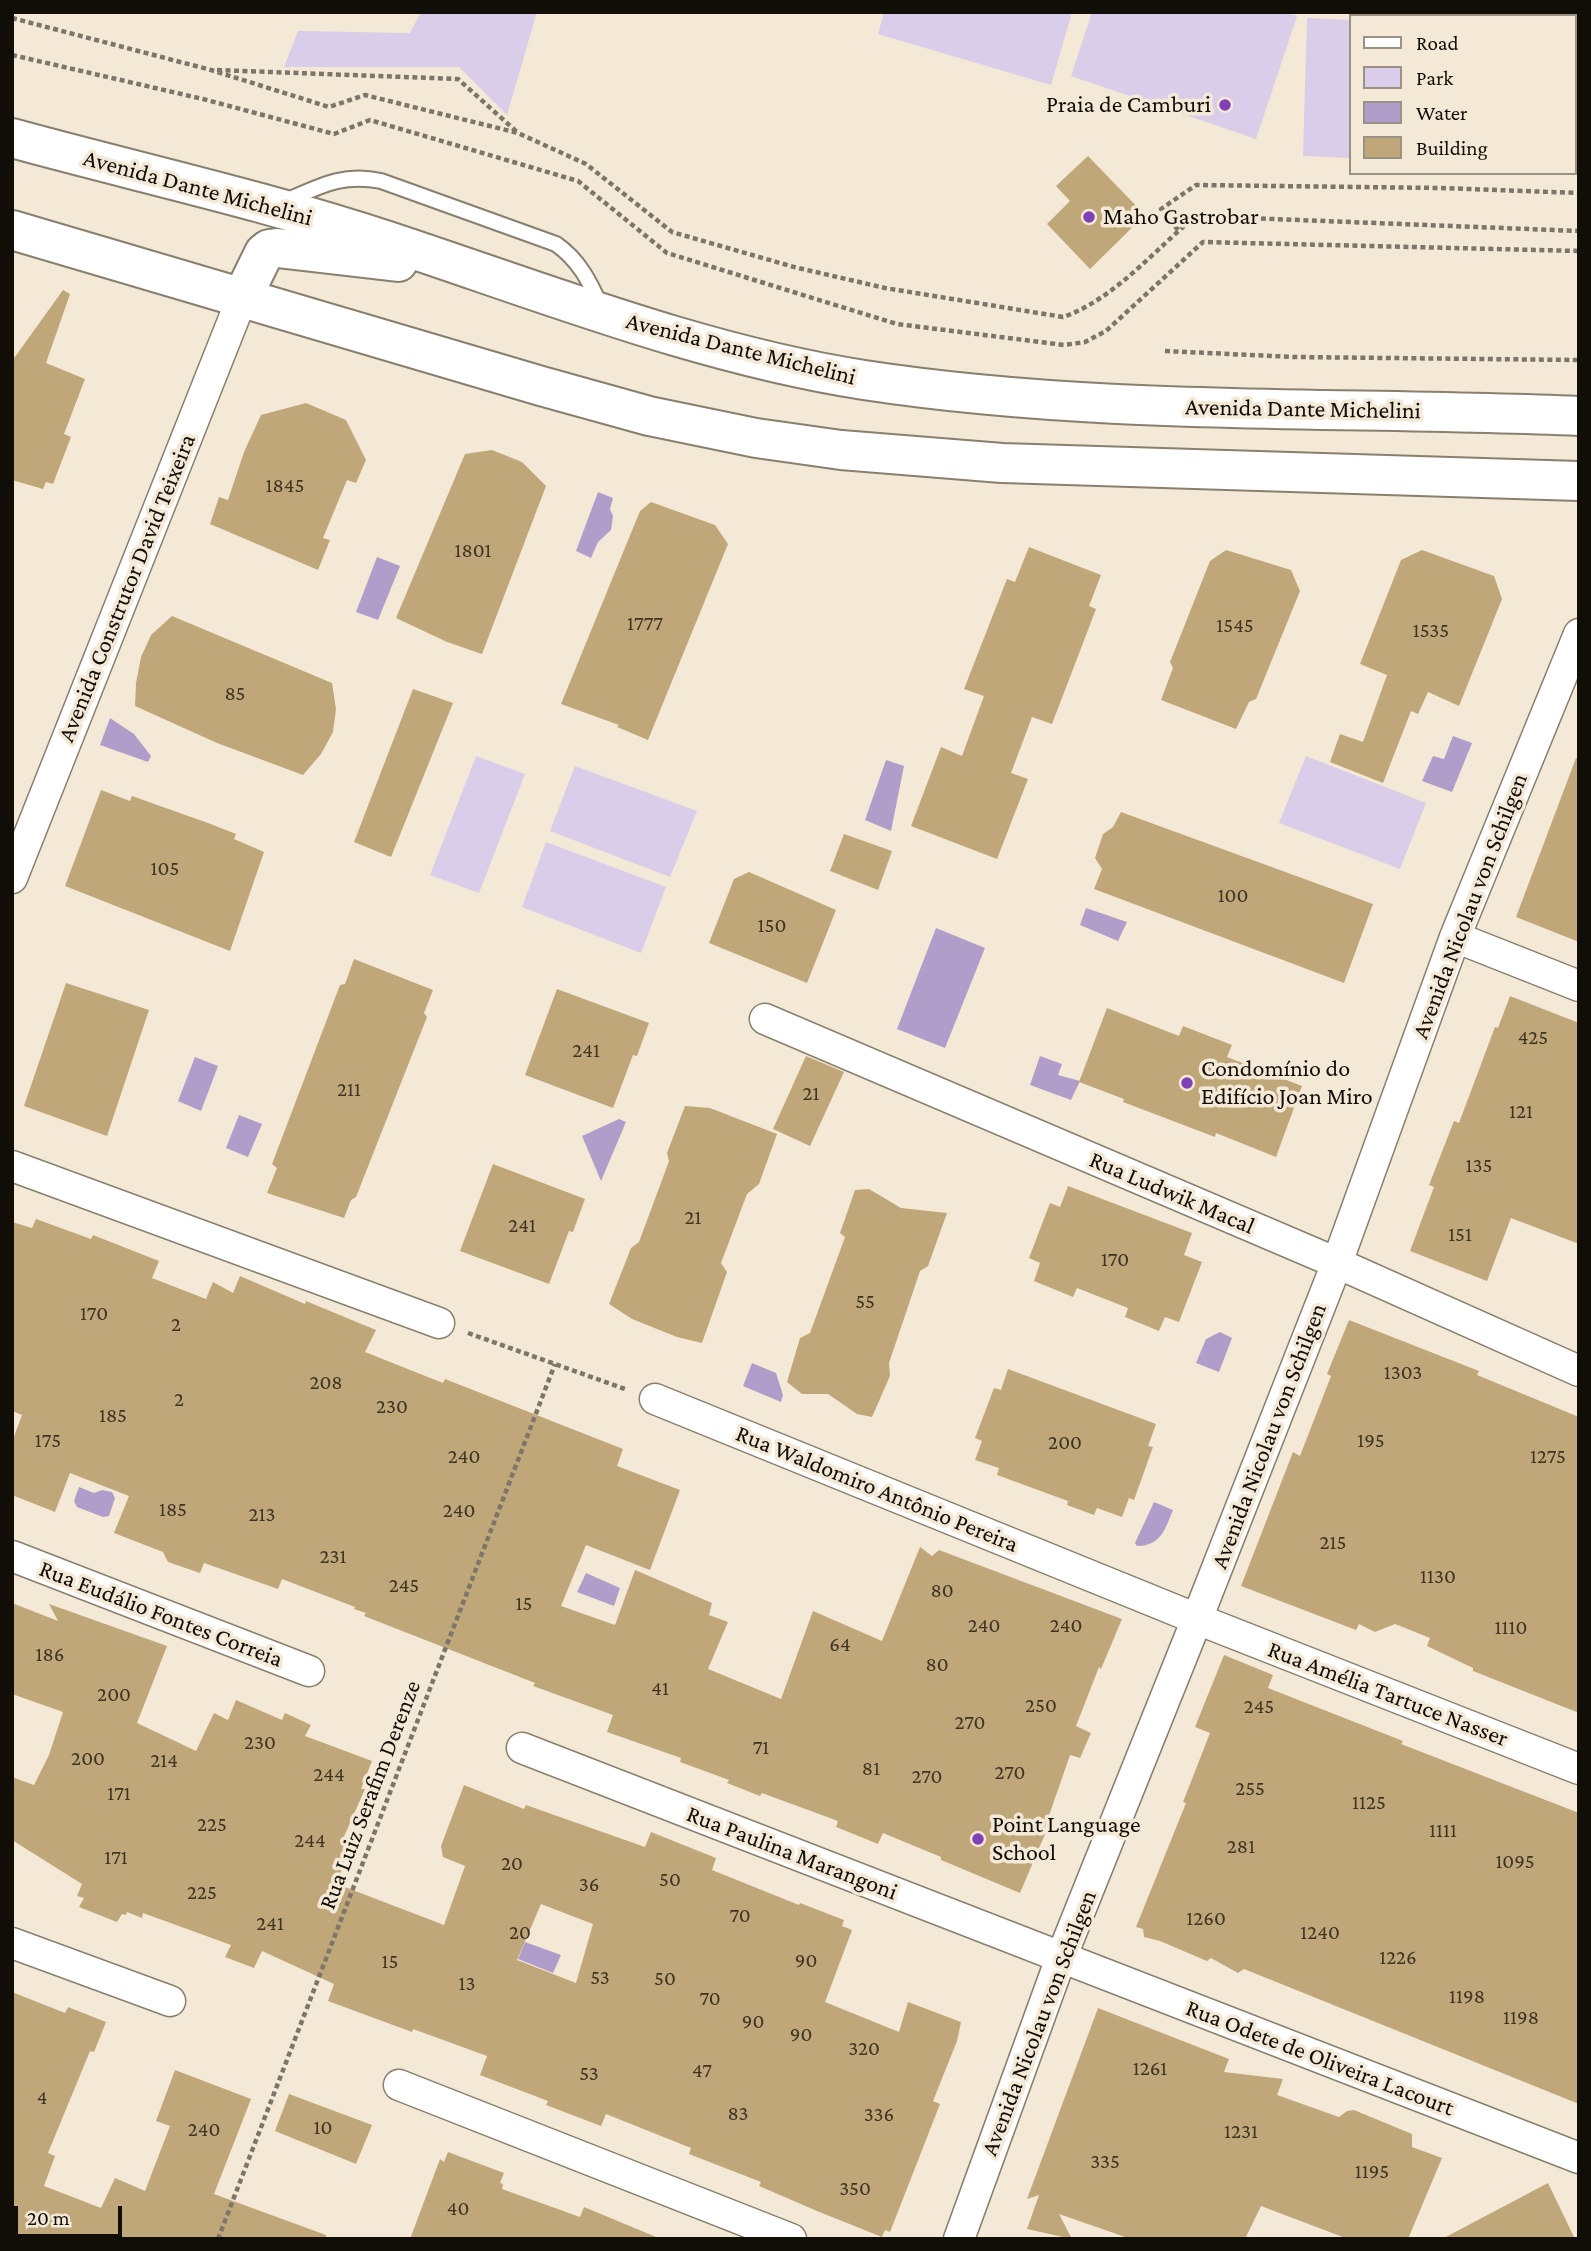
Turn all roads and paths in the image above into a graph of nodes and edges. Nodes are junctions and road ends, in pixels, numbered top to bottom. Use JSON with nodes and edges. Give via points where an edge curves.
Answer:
{"nodes":[{"id":1,"x":12,"y":18,"type":"edge"},
{"id":2,"x":12,"y":55,"type":"edge"},
{"id":3,"x":211,"y":70,"type":"junction"},
{"id":4,"x":518,"y":132,"type":"junction"},
{"id":5,"x":12,"y":138,"type":"edge"},
{"id":6,"x":1579,"y":193,"type":"edge"},
{"id":7,"x":272,"y":208,"type":"junction"},
{"id":8,"x":12,"y":230,"type":"edge"},
{"id":9,"x":1178,"y":230,"type":"junction"},
{"id":10,"x":1579,"y":231,"type":"edge"},
{"id":11,"x":1579,"y":251,"type":"edge"},
{"id":12,"x":470,"y":268,"type":"junction"},
{"id":13,"x":242,"y":298,"type":"junction"},
{"id":14,"x":605,"y":314,"type":"junction"},
{"id":15,"x":1166,"y":351,"type":"dead end"},
{"id":16,"x":1579,"y":360,"type":"edge"},
{"id":17,"x":1579,"y":416,"type":"edge"},
{"id":18,"x":1578,"y":482,"type":"edge"},
{"id":19,"x":1579,"y":634,"type":"edge"},
{"id":20,"x":12,"y":878,"type":"edge"},
{"id":21,"x":1455,"y":937,"type":"junction"},
{"id":22,"x":1579,"y":986,"type":"edge"},
{"id":23,"x":765,"y":1019,"type":"dead end"},
{"id":24,"x":12,"y":1166,"type":"edge"},
{"id":25,"x":1336,"y":1263,"type":"junction"},
{"id":26,"x":439,"y":1323,"type":"joint"},
{"id":27,"x":555,"y":1364,"type":"junction"},
{"id":28,"x":1579,"y":1371,"type":"edge"},
{"id":29,"x":655,"y":1399,"type":"joint"},
{"id":30,"x":12,"y":1556,"type":"edge"},
{"id":31,"x":1197,"y":1619,"type":"junction"},
{"id":32,"x":309,"y":1671,"type":"dead end"},
{"id":33,"x":522,"y":1748,"type":"dead end"},
{"id":34,"x":1579,"y":1769,"type":"edge"},
{"id":35,"x":12,"y":1943,"type":"edge"},
{"id":36,"x":1061,"y":1958,"type":"junction"},
{"id":37,"x":170,"y":2001,"type":"dead end"},
{"id":38,"x":399,"y":2085,"type":"dead end"},
{"id":39,"x":1579,"y":2158,"type":"edge"},
{"id":40,"x":218,"y":2239,"type":"edge"},
{"id":41,"x":791,"y":2239,"type":"edge"},
{"id":42,"x":959,"y":2239,"type":"edge"}],
"edges":[{"from":1,"to":3,"type":"path"},
{"from":2,"to":11,"type":"path","via":[[334,134],[370,120],[578,181],[667,253],[897,324],[1051,344],[1084,342],[1106,331],[1203,242]]},
{"from":3,"to":4,"type":"path","via":[[329,107],[365,95]]},
{"from":3,"to":4,"type":"path","via":[[458,79]]},
{"from":4,"to":9,"type":"path","via":[[586,164],[672,232],[885,288],[1063,317],[1110,291]]},
{"from":5,"to":7,"type":"main road","name":"Avenida Dante Michelini"},
{"from":6,"to":9,"type":"path","via":[[1196,185],[1161,209]]},
{"from":7,"to":12,"type":"main road","name":"Avenida Dante Michelini"},
{"from":7,"to":14,"type":"lane","via":[[345,178],[381,181],[556,244],[580,267]]},
{"from":8,"to":13,"type":"main road"},
{"from":9,"to":10,"type":"path","via":[[1196,216]]},
{"from":12,"to":13,"type":"main road","via":[[273,248],[264,253]]},
{"from":12,"to":14,"type":"main road","name":"Avenida Dante Michelini"},
{"from":13,"to":18,"type":"main road","via":[[649,416],[841,450],[1002,463]]},
{"from":13,"to":20,"type":"street","name":"Avenida Construtor David Teixeira"},
{"from":14,"to":17,"type":"main road","name":"Avenida Dante Michelini","via":[[744,355],[860,380],[1011,399]]},
{"from":15,"to":16,"type":"path","via":[[1294,358]]},
{"from":19,"to":21,"type":"street","name":"Avenida Nicolau von Schilgen"},
{"from":21,"to":22,"type":"street"},
{"from":21,"to":25,"type":"street","name":"Avenida Nicolau von Schilgen"},
{"from":23,"to":25,"type":"street","name":"Rua Ludwik Macal"},
{"from":24,"to":26,"type":"street"},
{"from":25,"to":28,"type":"street","name":"Rua Ludwik Macal"},
{"from":25,"to":31,"type":"street","name":"Avenida Nicolau von Schilgen"},
{"from":26,"to":27,"type":"path"},
{"from":27,"to":29,"type":"path"},
{"from":27,"to":40,"type":"path","name":"Rua Luiz Serafim Derenze"},
{"from":29,"to":31,"type":"street","name":"Rua Waldomiro Antônio Pereira"},
{"from":30,"to":32,"type":"street","name":"Rua Eudálio Fontes Correia"},
{"from":31,"to":34,"type":"street","name":"Rua Amélia Tartuce Nasser"},
{"from":31,"to":36,"type":"street","name":"Avenida Nicolau von Schilgen"},
{"from":33,"to":36,"type":"street","name":"Rua Paulina Marangoni"},
{"from":35,"to":37,"type":"street"},
{"from":36,"to":39,"type":"street","name":"Rua Odete de Oliveira Lacourt"},
{"from":36,"to":42,"type":"street","name":"Avenida Nicolau von Schilgen"},
{"from":38,"to":41,"type":"street"}]}
